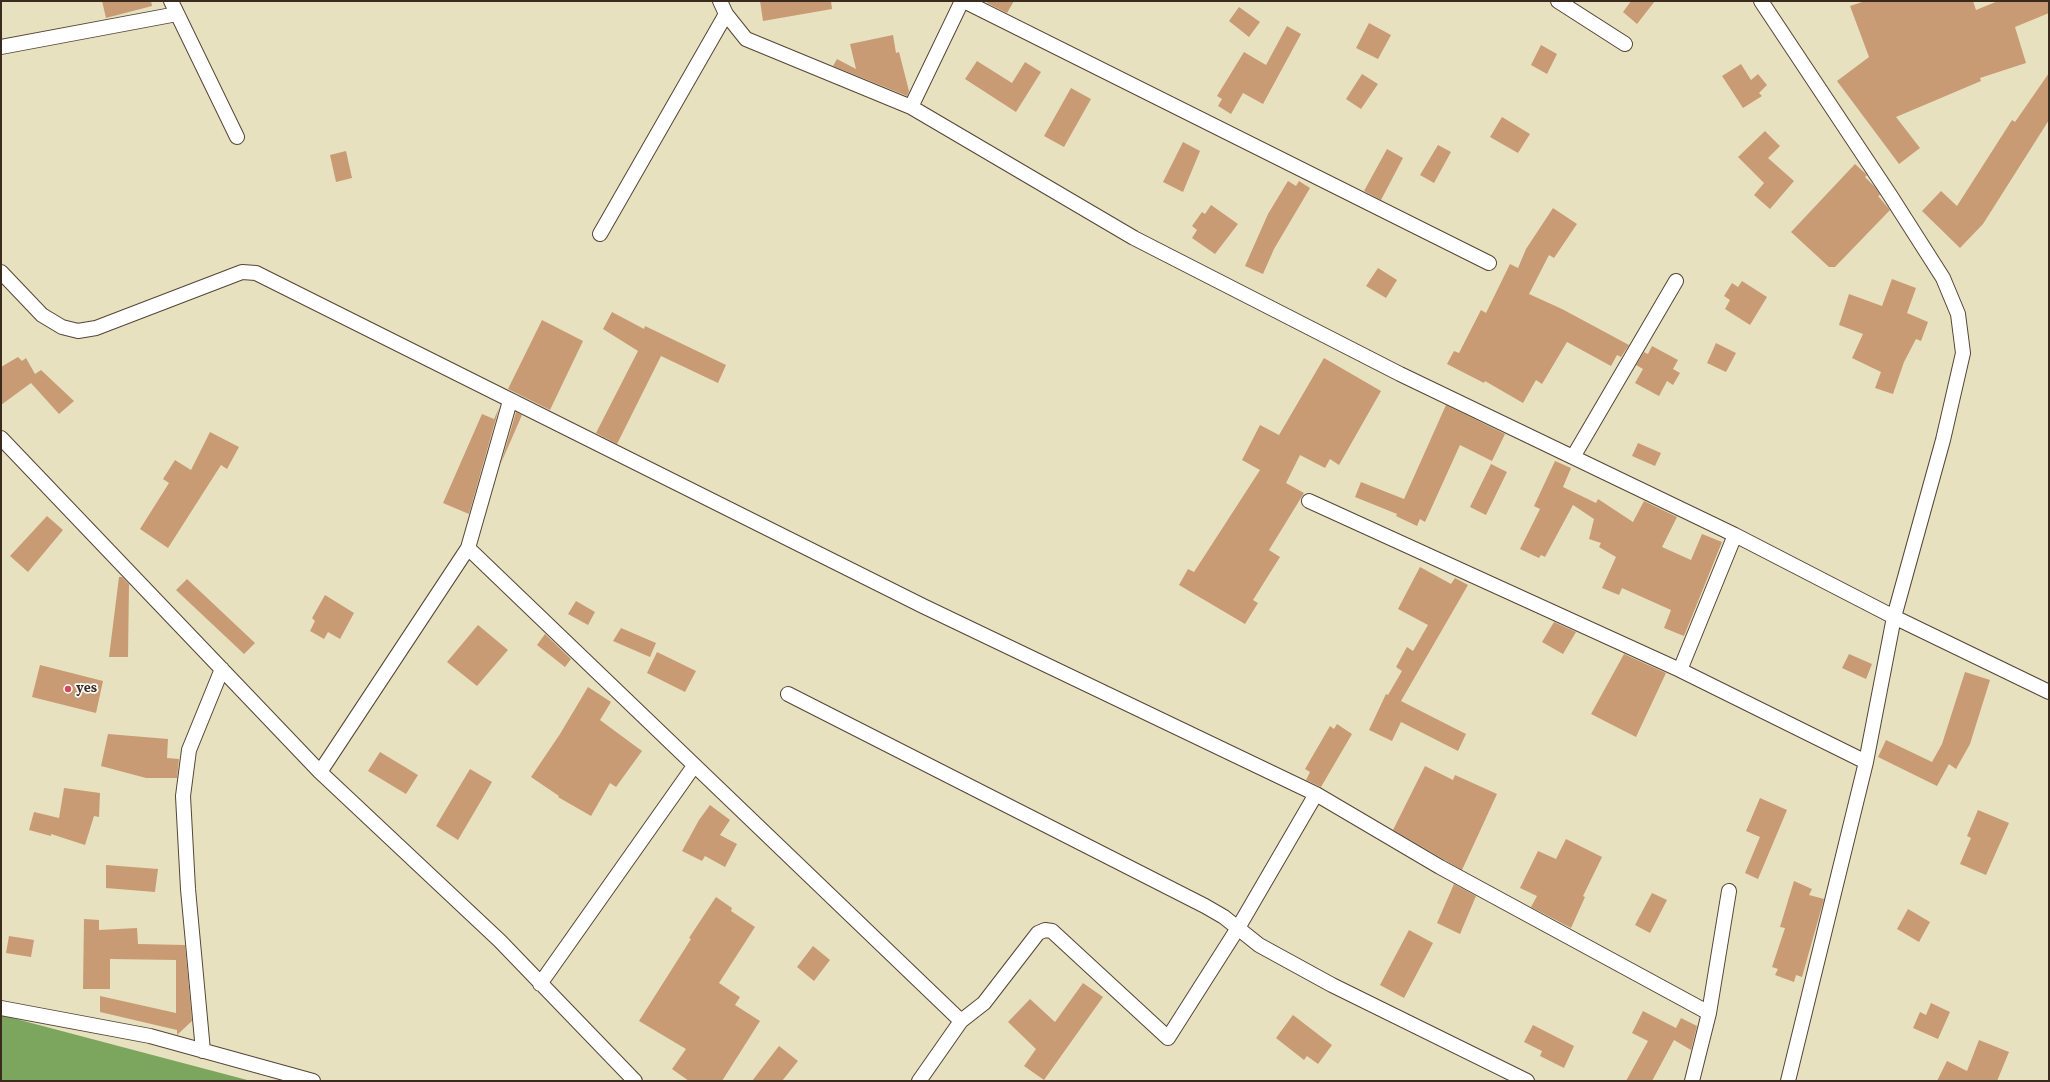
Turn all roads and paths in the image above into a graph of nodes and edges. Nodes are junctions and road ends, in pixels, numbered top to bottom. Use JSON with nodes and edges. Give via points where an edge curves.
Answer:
{"nodes":[{"id":1,"x":171,"y":1,"type":"edge"},
{"id":2,"x":720,"y":1,"type":"edge"},
{"id":3,"x":963,"y":1,"type":"edge"},
{"id":4,"x":1558,"y":1,"type":"edge"},
{"id":5,"x":1761,"y":1,"type":"edge"},
{"id":6,"x":177,"y":14,"type":"junction"},
{"id":7,"x":726,"y":14,"type":"junction"},
{"id":8,"x":1625,"y":44,"type":"dead end"},
{"id":9,"x":1,"y":47,"type":"edge"},
{"id":10,"x":911,"y":107,"type":"junction"},
{"id":11,"x":236,"y":137,"type":"dead end"},
{"id":12,"x":600,"y":234,"type":"dead end"},
{"id":13,"x":1489,"y":263,"type":"dead end"},
{"id":14,"x":1,"y":272,"type":"edge"},
{"id":15,"x":1676,"y":282,"type":"dead end"},
{"id":16,"x":510,"y":401,"type":"junction"},
{"id":17,"x":1,"y":438,"type":"edge"},
{"id":18,"x":1574,"y":457,"type":"junction"},
{"id":19,"x":1309,"y":501,"type":"dead end"},
{"id":20,"x":1735,"y":535,"type":"junction"},
{"id":21,"x":468,"y":548,"type":"junction"},
{"id":22,"x":1894,"y":617,"type":"junction"},
{"id":23,"x":222,"y":668,"type":"junction"},
{"id":24,"x":1680,"y":670,"type":"junction"},
{"id":25,"x":2049,"y":692,"type":"edge"},
{"id":26,"x":788,"y":694,"type":"dead end"},
{"id":27,"x":1866,"y":762,"type":"junction"},
{"id":28,"x":694,"y":766,"type":"junction"},
{"id":29,"x":320,"y":772,"type":"junction"},
{"id":30,"x":1316,"y":794,"type":"junction"},
{"id":31,"x":1729,"y":891,"type":"dead end"},
{"id":32,"x":1238,"y":928,"type":"junction"},
{"id":33,"x":540,"y":984,"type":"junction"},
{"id":34,"x":1,"y":1008,"type":"edge"},
{"id":35,"x":1709,"y":1013,"type":"junction"},
{"id":36,"x":961,"y":1021,"type":"junction"},
{"id":37,"x":203,"y":1051,"type":"junction"},
{"id":38,"x":313,"y":1081,"type":"edge"},
{"id":39,"x":636,"y":1081,"type":"edge"},
{"id":40,"x":919,"y":1081,"type":"edge"},
{"id":41,"x":1527,"y":1081,"type":"edge"},
{"id":42,"x":1692,"y":1081,"type":"edge"},
{"id":43,"x":1788,"y":1081,"type":"edge"}],
"edges":[{"from":1,"to":6,"type":"street"},
{"from":2,"to":7,"type":"street"},
{"from":3,"to":10,"type":"street"},
{"from":3,"to":13,"type":"street"},
{"from":4,"to":8,"type":"street"},
{"from":5,"to":22,"type":"street","via":[[1939,271],[1958,314],[1963,352],[1943,440]]},
{"from":6,"to":9,"type":"street"},
{"from":6,"to":11,"type":"street"},
{"from":7,"to":10,"type":"street","via":[[746,39]]},
{"from":7,"to":12,"type":"street"},
{"from":10,"to":18,"type":"street","via":[[1134,238],[1400,374]]},
{"from":14,"to":16,"type":"street","via":[[42,315],[62,327],[78,331],[96,328],[242,272],[256,273]]},
{"from":15,"to":18,"type":"street"},
{"from":16,"to":21,"type":"street"},
{"from":16,"to":30,"type":"street","via":[[923,606]]},
{"from":17,"to":23,"type":"street"},
{"from":18,"to":20,"type":"street"},
{"from":19,"to":24,"type":"street"},
{"from":20,"to":22,"type":"street"},
{"from":20,"to":24,"type":"street"},
{"from":21,"to":28,"type":"street"},
{"from":21,"to":29,"type":"street"},
{"from":22,"to":25,"type":"street"},
{"from":22,"to":27,"type":"street"},
{"from":23,"to":29,"type":"street"},
{"from":23,"to":37,"type":"street","via":[[189,750],[183,796],[188,889]]},
{"from":24,"to":27,"type":"street"},
{"from":26,"to":32,"type":"street","via":[[1205,906]]},
{"from":27,"to":43,"type":"street"},
{"from":28,"to":33,"type":"street"},
{"from":28,"to":36,"type":"street"},
{"from":29,"to":33,"type":"street","via":[[500,941]]},
{"from":30,"to":32,"type":"street"},
{"from":30,"to":35,"type":"street","via":[[1440,867]]},
{"from":31,"to":35,"type":"street"},
{"from":32,"to":36,"type":"street","via":[[1168,1038],[1052,931],[1045,930],[1038,933],[984,1003]]},
{"from":32,"to":41,"type":"street","via":[[1259,945],[1332,985]]},
{"from":33,"to":39,"type":"street"},
{"from":34,"to":37,"type":"street","via":[[150,1036]]},
{"from":35,"to":42,"type":"street"},
{"from":36,"to":40,"type":"street"},
{"from":37,"to":38,"type":"street"}]}
